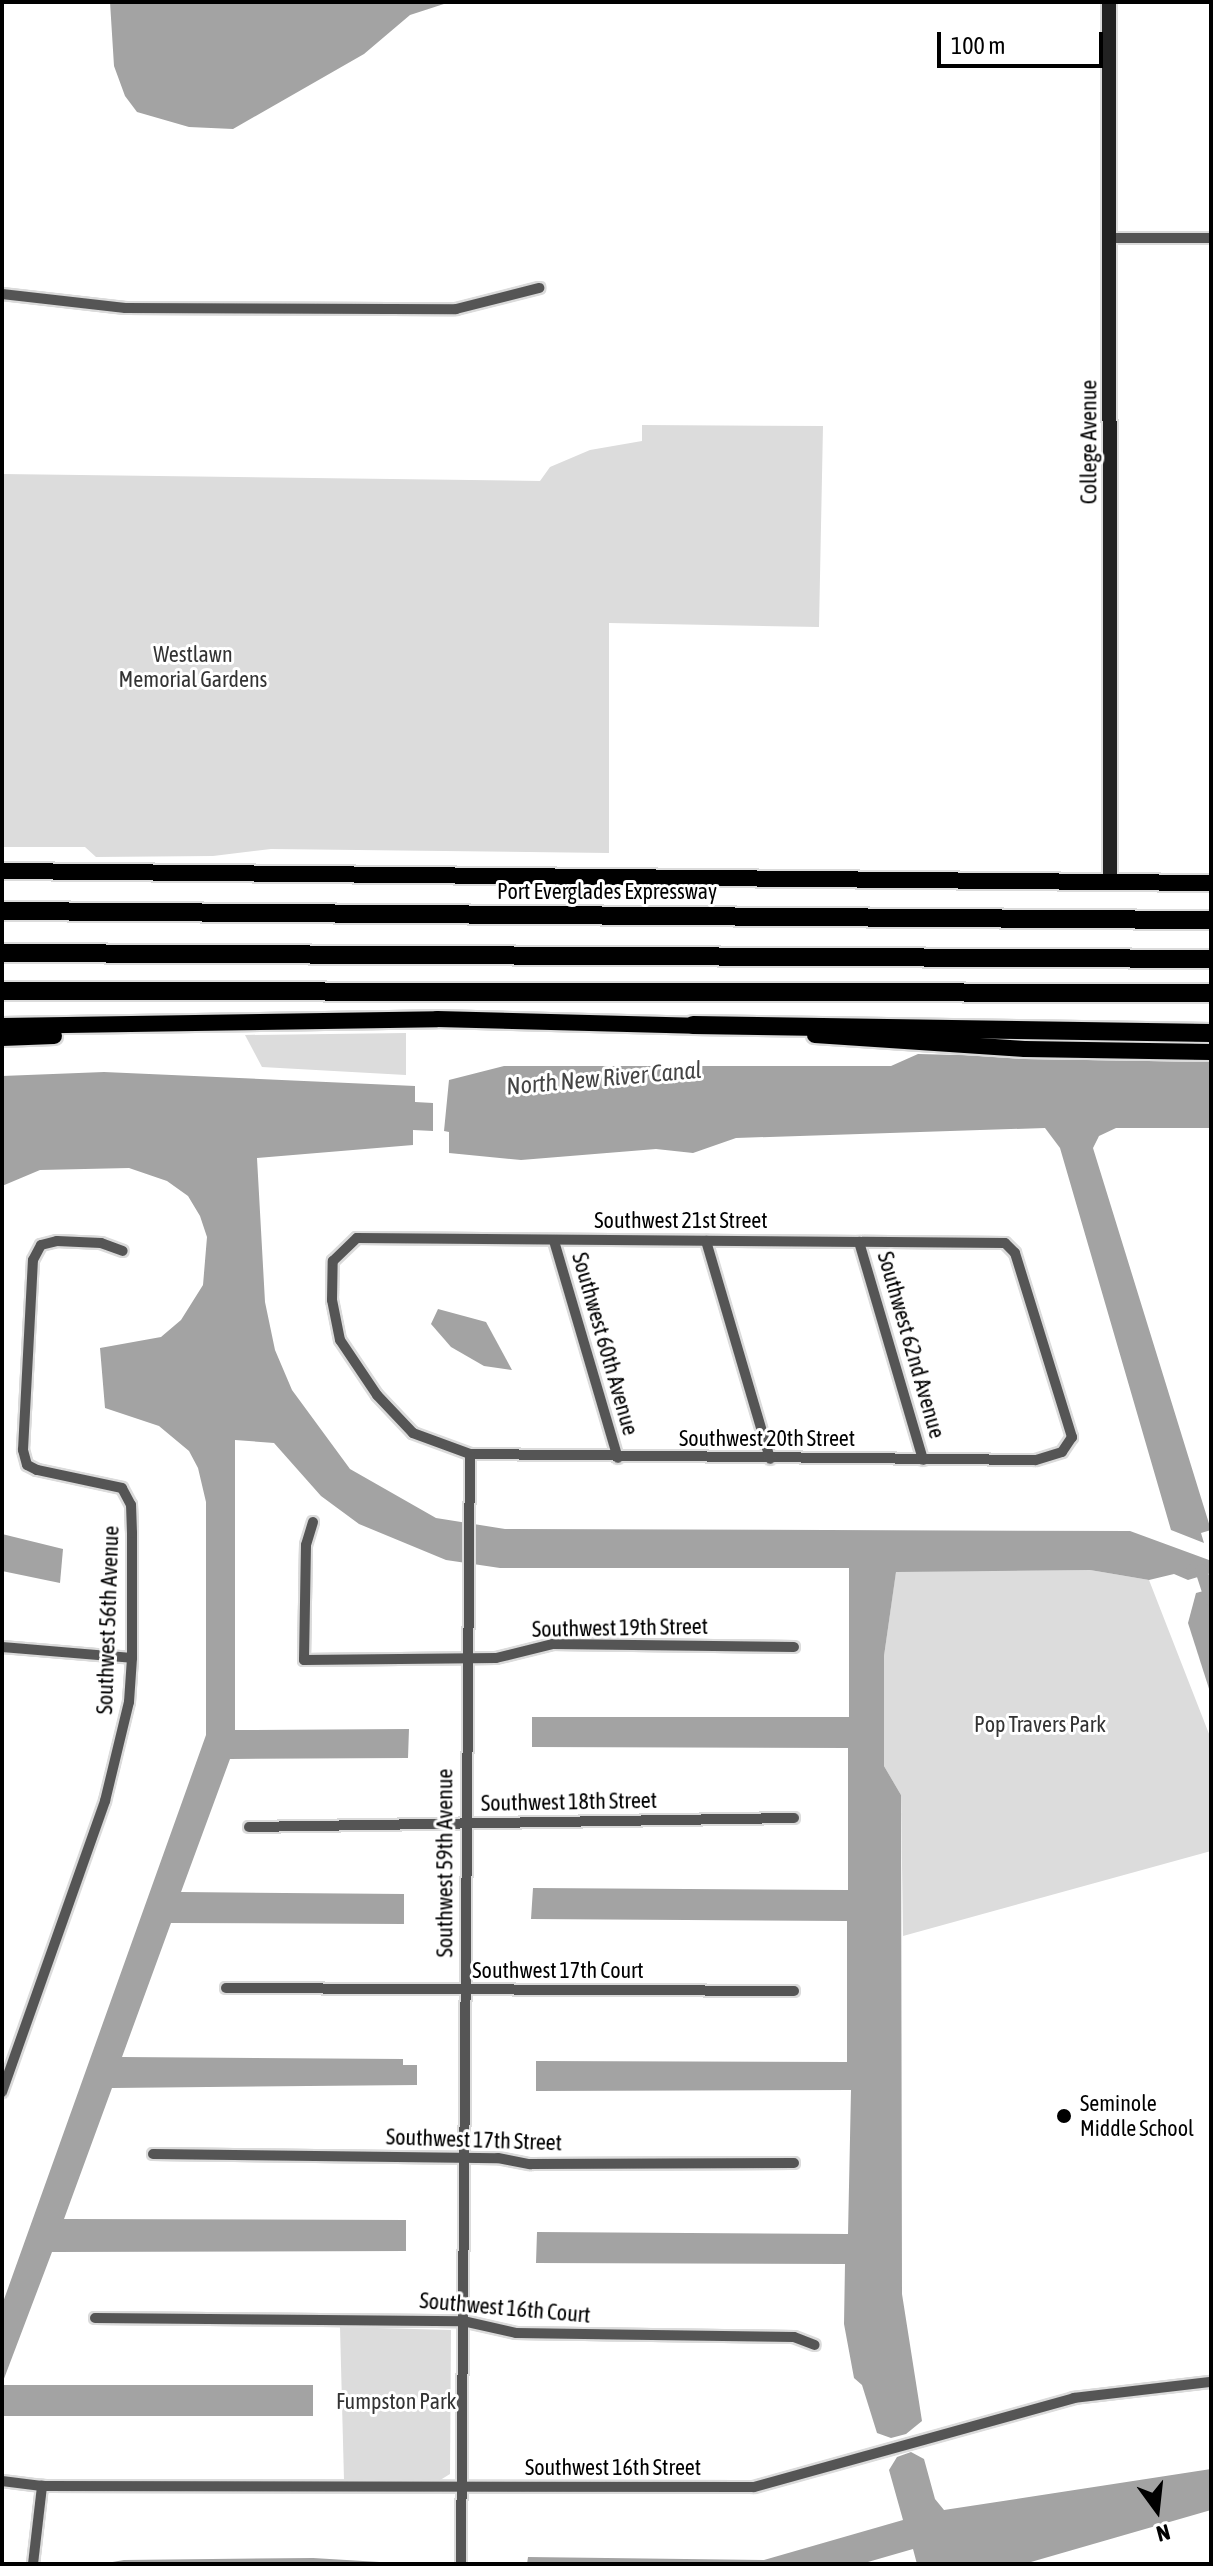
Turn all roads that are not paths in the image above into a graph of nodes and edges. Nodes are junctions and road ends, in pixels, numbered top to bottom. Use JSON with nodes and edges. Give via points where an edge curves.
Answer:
{"nodes":[{"id":1,"x":1109,"y":2,"type":"edge"},
{"id":2,"x":1112,"y":238,"type":"junction"},
{"id":3,"x":1211,"y":238,"type":"edge"},
{"id":4,"x":539,"y":288,"type":"dead end"},
{"id":5,"x":2,"y":294,"type":"edge"},
{"id":6,"x":2,"y":871,"type":"edge"},
{"id":7,"x":1110,"y":883,"type":"junction"},
{"id":8,"x":1211,"y":883,"type":"edge"},
{"id":9,"x":2,"y":911,"type":"edge"},
{"id":10,"x":1211,"y":920,"type":"edge"},
{"id":11,"x":2,"y":953,"type":"edge"},
{"id":12,"x":1211,"y":959,"type":"edge"},
{"id":13,"x":2,"y":991,"type":"edge"},
{"id":14,"x":1211,"y":993,"type":"edge"},
{"id":15,"x":235,"y":1021,"type":"junction"},
{"id":16,"x":693,"y":1025,"type":"junction"},
{"id":17,"x":2,"y":1026,"type":"edge"},
{"id":18,"x":1211,"y":1033,"type":"edge"},
{"id":19,"x":2,"y":1038,"type":"edge"},
{"id":20,"x":1211,"y":1052,"type":"edge"},
{"id":21,"x":554,"y":1241,"type":"junction"},
{"id":22,"x":706,"y":1241,"type":"junction"},
{"id":23,"x":859,"y":1242,"type":"junction"},
{"id":24,"x":123,"y":1251,"type":"dead end"},
{"id":25,"x":1062,"y":1452,"type":"joint"},
{"id":26,"x":470,"y":1454,"type":"junction"},
{"id":27,"x":618,"y":1458,"type":"junction"},
{"id":28,"x":770,"y":1459,"type":"junction"},
{"id":29,"x":923,"y":1460,"type":"junction"},
{"id":30,"x":313,"y":1522,"type":"dead end"},
{"id":31,"x":2,"y":1647,"type":"edge"},
{"id":32,"x":794,"y":1647,"type":"dead end"},
{"id":33,"x":132,"y":1658,"type":"junction"},
{"id":34,"x":466,"y":1659,"type":"junction"},
{"id":35,"x":794,"y":1818,"type":"dead end"},
{"id":36,"x":466,"y":1824,"type":"junction"},
{"id":37,"x":249,"y":1827,"type":"dead end"},
{"id":38,"x":226,"y":1988,"type":"dead end"},
{"id":39,"x":794,"y":1991,"type":"dead end"},
{"id":40,"x":464,"y":1992,"type":"junction"},
{"id":41,"x":2,"y":2092,"type":"edge"},
{"id":42,"x":153,"y":2154,"type":"dead end"},
{"id":43,"x":462,"y":2158,"type":"junction"},
{"id":44,"x":794,"y":2163,"type":"dead end"},
{"id":45,"x":95,"y":2318,"type":"dead end"},
{"id":46,"x":463,"y":2321,"type":"junction"},
{"id":47,"x":815,"y":2345,"type":"dead end"},
{"id":48,"x":1211,"y":2382,"type":"edge"},
{"id":49,"x":2,"y":2481,"type":"edge"},
{"id":50,"x":42,"y":2486,"type":"junction"},
{"id":51,"x":463,"y":2488,"type":"junction"},
{"id":52,"x":33,"y":2564,"type":"edge"},
{"id":53,"x":461,"y":2564,"type":"edge"}],
"edges":[{"from":1,"to":2,"type":"street","name":"College Avenue"},
{"from":2,"to":3,"type":"street"},
{"from":2,"to":7,"type":"street","name":"College Avenue"},
{"from":4,"to":5,"type":"street","via":[[456,309],[125,308]]},
{"from":6,"to":7,"type":"main road"},
{"from":7,"to":8,"type":"main road"},
{"from":9,"to":10,"type":"highway","name":"Port Everglades Expressway"},
{"from":11,"to":12,"type":"highway"},
{"from":13,"to":14,"type":"highway"},
{"from":15,"to":16,"type":"main road"},
{"from":15,"to":17,"type":"main road"},
{"from":15,"to":19,"type":"main road"},
{"from":16,"to":18,"type":"highway"},
{"from":16,"to":20,"type":"main road","via":[[1025,1049]]},
{"from":21,"to":22,"type":"street","name":"Southwest 21st Street"},
{"from":21,"to":26,"type":"street","name":"Southwest 21st Street","via":[[357,1238],[333,1261],[332,1300],[340,1340],[377,1395],[413,1433]]},
{"from":21,"to":27,"type":"street","name":"Southwest 60th Avenue"},
{"from":22,"to":23,"type":"street","name":"Southwest 21st Street"},
{"from":22,"to":28,"type":"street"},
{"from":23,"to":25,"type":"street","name":"Southwest 21st Street","via":[[1005,1243],[1015,1253],[1072,1437]]},
{"from":23,"to":29,"type":"street","name":"Southwest 62nd Avenue"},
{"from":24,"to":33,"type":"street","name":"Southwest 56th Avenue","via":[[101,1243],[57,1241],[41,1245],[33,1260],[23,1450],[27,1465],[122,1488],[131,1505]]},
{"from":25,"to":29,"type":"street","name":"Southwest 20th Street","via":[[1035,1460]]},
{"from":26,"to":27,"type":"street","name":"Southwest 20th Street"},
{"from":26,"to":34,"type":"street","name":"Southwest 59th Avenue"},
{"from":27,"to":28,"type":"street","name":"Southwest 20th Street"},
{"from":28,"to":29,"type":"street","name":"Southwest 20th Street"},
{"from":30,"to":34,"type":"street","name":"Southwest 19th Street","via":[[306,1545],[304,1660]]},
{"from":31,"to":33,"type":"street"},
{"from":32,"to":34,"type":"street","name":"Southwest 19th Street","via":[[553,1644],[496,1658]]},
{"from":33,"to":41,"type":"street","name":"Southwest 56th Avenue","via":[[129,1702],[105,1801]]},
{"from":34,"to":36,"type":"street","name":"Southwest 59th Avenue"},
{"from":35,"to":36,"type":"street","name":"Southwest 18th Street"},
{"from":36,"to":37,"type":"street","name":"Southwest 18th Street"},
{"from":36,"to":40,"type":"street","name":"Southwest 59th Avenue"},
{"from":38,"to":40,"type":"street","name":"Southwest 17th Court"},
{"from":39,"to":40,"type":"street","name":"Southwest 17th Court"},
{"from":40,"to":43,"type":"street","name":"Southwest 59th Avenue"},
{"from":42,"to":43,"type":"street","name":"Southwest 17th Street"},
{"from":43,"to":44,"type":"street","name":"Southwest 17th Street","via":[[530,2164]]},
{"from":43,"to":46,"type":"street","name":"Southwest 59th Avenue"},
{"from":45,"to":46,"type":"street","name":"Southwest 16th Court"},
{"from":46,"to":47,"type":"street","name":"Southwest 16th Court","via":[[516,2333],[794,2337]]},
{"from":46,"to":51,"type":"street","name":"Southwest 59th Avenue"},
{"from":48,"to":51,"type":"street","name":"Southwest 16th Street","via":[[1074,2398],[754,2487]]},
{"from":49,"to":50,"type":"street","name":"Southwest 16th Street"},
{"from":50,"to":51,"type":"street","name":"Southwest 16th Street"},
{"from":50,"to":52,"type":"street"},
{"from":51,"to":53,"type":"street","name":"Southwest 59th Avenue"}]}
